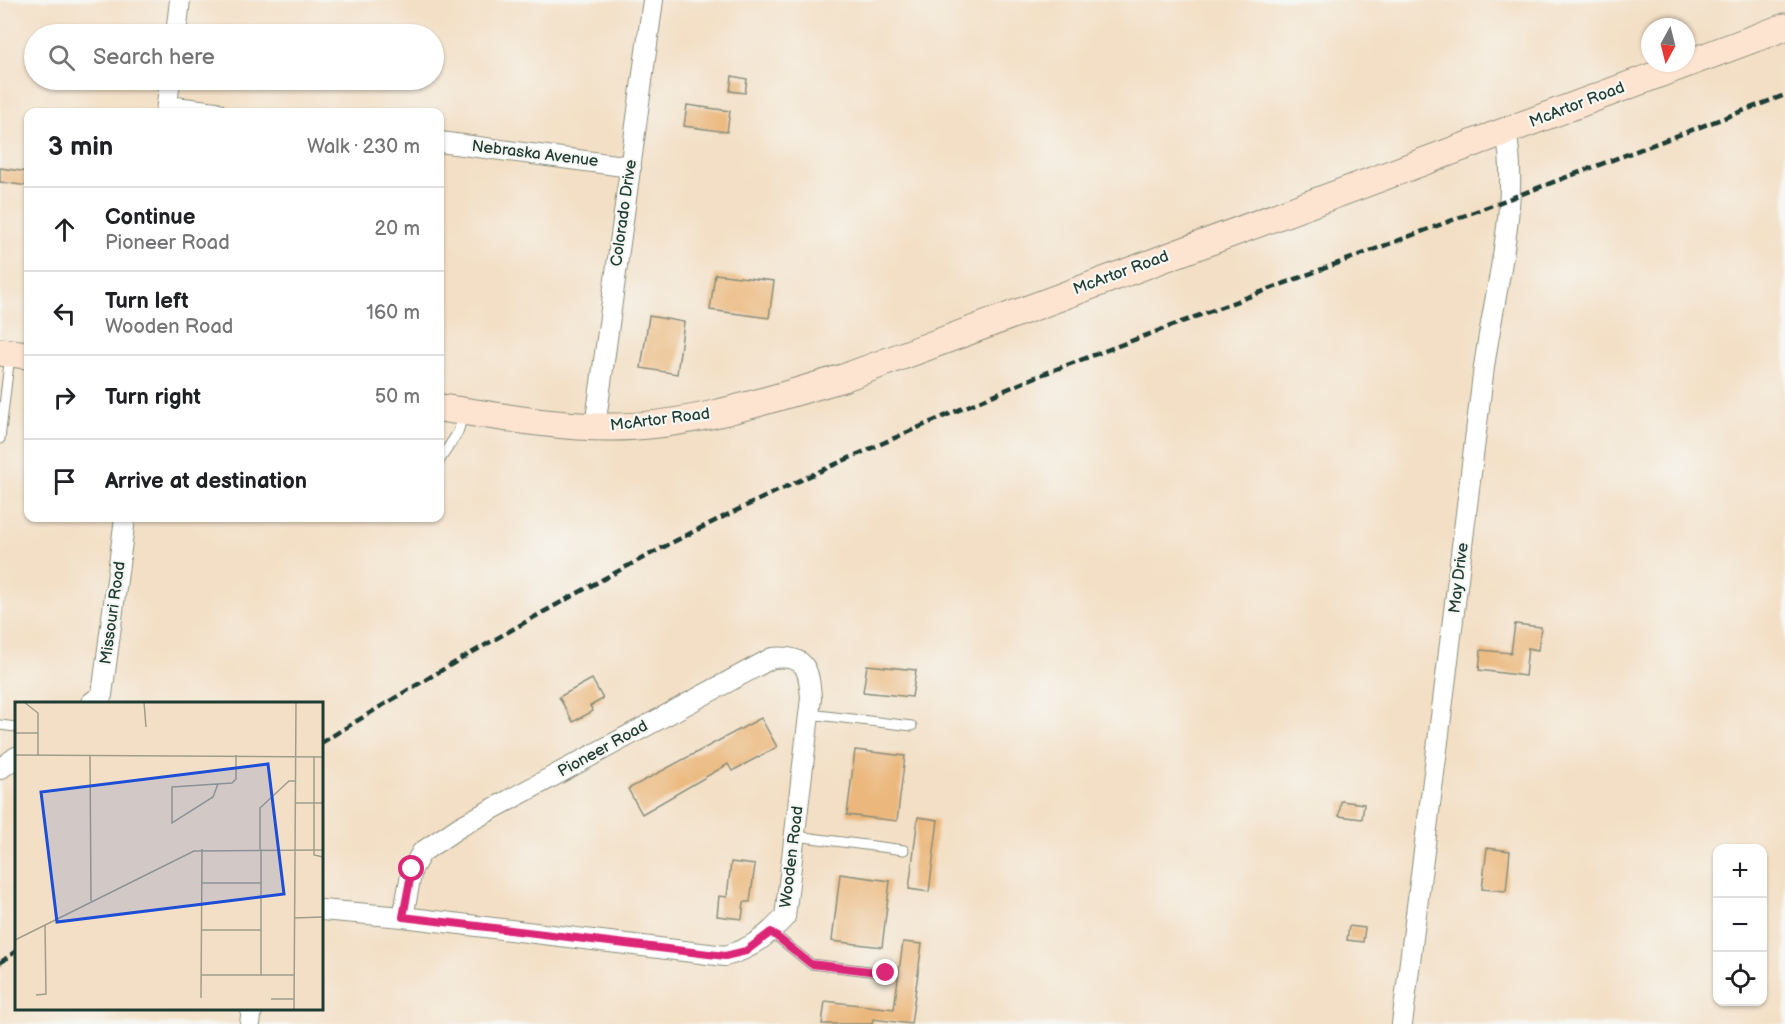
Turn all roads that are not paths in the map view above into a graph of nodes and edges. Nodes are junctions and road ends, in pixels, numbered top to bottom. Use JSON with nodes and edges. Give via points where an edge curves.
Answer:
{"nodes":[{"id":1,"x":180,"y":0,"type":"edge"},
{"id":2,"x":653,"y":0,"type":"edge"},
{"id":3,"x":177,"y":24,"type":"edge"},
{"id":4,"x":1785,"y":27,"type":"edge"},
{"id":5,"x":169,"y":90,"type":"edge"},
{"id":6,"x":166,"y":108,"type":"edge"},
{"id":7,"x":1506,"y":132,"type":"junction"},
{"id":8,"x":444,"y":143,"type":"edge"},
{"id":9,"x":631,"y":167,"type":"junction"},
{"id":10,"x":13,"y":353,"type":"edge"},
{"id":11,"x":452,"y":410,"type":"edge"},
{"id":12,"x":595,"y":427,"type":"junction"},
{"id":13,"x":0,"y":439,"type":"edge"},
{"id":14,"x":444,"y":454,"type":"edge"},
{"id":15,"x":124,"y":522,"type":"edge"},
{"id":16,"x":92,"y":702,"type":"edge"},
{"id":17,"x":810,"y":714,"type":"junction"},
{"id":18,"x":0,"y":725,"type":"edge"},
{"id":19,"x":912,"y":726,"type":"dead end"},
{"id":20,"x":15,"y":727,"type":"edge"},
{"id":21,"x":15,"y":758,"type":"edge"},
{"id":22,"x":0,"y":769,"type":"edge"},
{"id":23,"x":796,"y":837,"type":"junction"},
{"id":24,"x":904,"y":850,"type":"dead end"},
{"id":25,"x":322,"y":910,"type":"edge"},
{"id":26,"x":403,"y":917,"type":"junction"},
{"id":27,"x":771,"y":932,"type":"junction"},
{"id":28,"x":886,"y":973,"type":"dead end"},
{"id":29,"x":252,"y":1009,"type":"edge"},
{"id":30,"x":250,"y":1024,"type":"edge"},
{"id":31,"x":1402,"y":1024,"type":"edge"}],
"edges":[{"from":1,"to":3,"type":"street"},
{"from":2,"to":9,"type":"street","name":"Colorado Drive"},
{"from":4,"to":7,"type":"main road","name":"McArtor Road"},
{"from":5,"to":6,"type":"street"},
{"from":7,"to":12,"type":"main road","name":"McArtor Road","via":[[843,378],[736,409],[660,423]]},
{"from":7,"to":31,"type":"street","name":"May Drive","via":[[1510,198],[1486,354]]},
{"from":8,"to":9,"type":"street","name":"Nebraska Avenue"},
{"from":9,"to":12,"type":"street","name":"Colorado Drive"},
{"from":10,"to":13,"type":"lane"},
{"from":11,"to":12,"type":"main road","name":"McArtor Road"},
{"from":11,"to":14,"type":"lane","via":[[458,432]]},
{"from":15,"to":16,"type":"street","name":"Missouri Road","via":[[102,695]]},
{"from":17,"to":19,"type":"lane"},
{"from":17,"to":23,"type":"street","name":"Wooden Road"},
{"from":17,"to":26,"type":"street","name":"Pioneer Road","via":[[810,678],[802,662],[791,656],[772,658],[461,826],[422,852],[412,869]]},
{"from":18,"to":20,"type":"lane"},
{"from":21,"to":22,"type":"street"},
{"from":23,"to":24,"type":"lane"},
{"from":23,"to":27,"type":"street","name":"Wooden Road","via":[[785,917]]},
{"from":25,"to":26,"type":"street","name":"Wooden Road"},
{"from":26,"to":27,"type":"street","name":"Wooden Road","via":[[725,956],[746,951]]},
{"from":27,"to":28,"type":"lane","via":[[811,964]]},
{"from":29,"to":30,"type":"street"}]}
